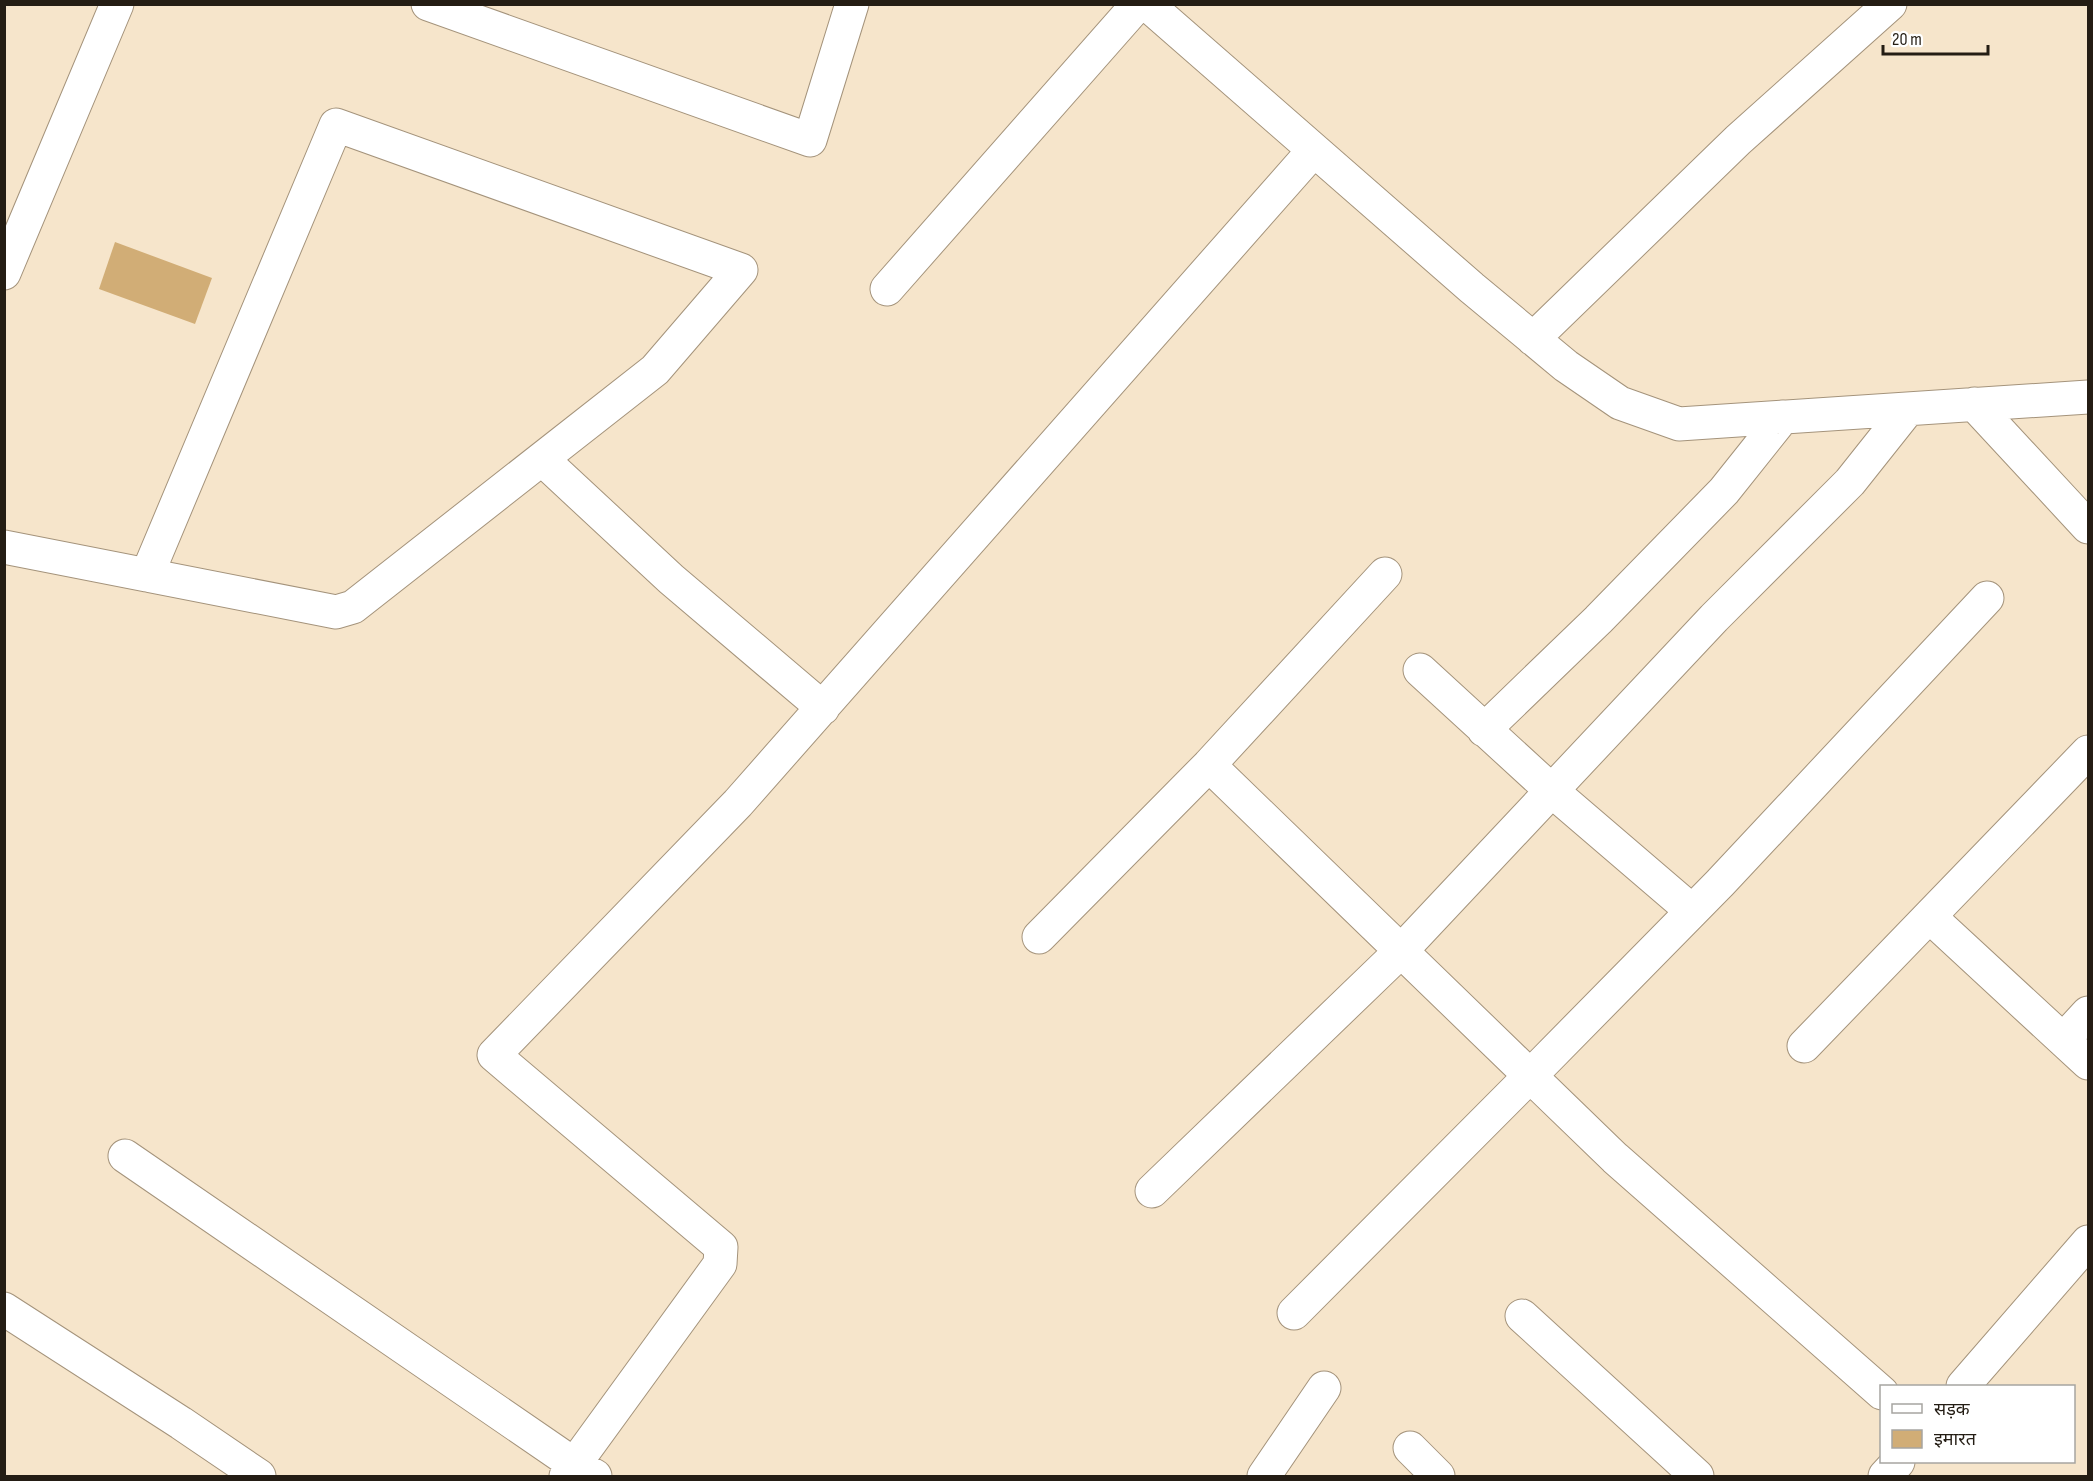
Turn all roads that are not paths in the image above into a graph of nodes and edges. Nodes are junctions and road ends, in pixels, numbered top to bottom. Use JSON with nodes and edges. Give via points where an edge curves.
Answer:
{"nodes":[{"id":1,"x":117,"y":4,"type":"edge"},
{"id":2,"x":428,"y":4,"type":"edge"},
{"id":3,"x":852,"y":4,"type":"edge"},
{"id":4,"x":1138,"y":4,"type":"edge"},
{"id":5,"x":1147,"y":4,"type":"edge"},
{"id":6,"x":1890,"y":4,"type":"edge"},
{"id":7,"x":1314,"y":150,"type":"junction"},
{"id":8,"x":4,"y":273,"type":"edge"},
{"id":9,"x":887,"y":289,"type":"dead end"},
{"id":10,"x":1533,"y":339,"type":"junction"},
{"id":11,"x":2088,"y":397,"type":"edge"},
{"id":12,"x":1974,"y":404,"type":"junction"},
{"id":13,"x":1908,"y":409,"type":"junction"},
{"id":14,"x":1783,"y":417,"type":"junction"},
{"id":15,"x":542,"y":459,"type":"junction"},
{"id":16,"x":2088,"y":527,"type":"edge"},
{"id":17,"x":4,"y":547,"type":"edge"},
{"id":18,"x":1385,"y":574,"type":"dead end"},
{"id":19,"x":147,"y":575,"type":"junction"},
{"id":20,"x":1987,"y":598,"type":"dead end"},
{"id":21,"x":1420,"y":670,"type":"dead end"},
{"id":22,"x":823,"y":708,"type":"junction"},
{"id":23,"x":1484,"y":730,"type":"junction"},
{"id":24,"x":2088,"y":752,"type":"edge"},
{"id":25,"x":1209,"y":765,"type":"junction"},
{"id":26,"x":1552,"y":791,"type":"junction"},
{"id":27,"x":1692,"y":911,"type":"junction"},
{"id":28,"x":1930,"y":917,"type":"junction"},
{"id":29,"x":1039,"y":937,"type":"dead end"},
{"id":30,"x":1401,"y":951,"type":"junction"},
{"id":31,"x":2088,"y":1013,"type":"edge"},
{"id":32,"x":2063,"y":1040,"type":"junction"},
{"id":33,"x":1804,"y":1046,"type":"dead end"},
{"id":34,"x":2088,"y":1063,"type":"edge"},
{"id":35,"x":1530,"y":1076,"type":"junction"},
{"id":36,"x":125,"y":1156,"type":"dead end"},
{"id":37,"x":1152,"y":1191,"type":"dead end"},
{"id":38,"x":2088,"y":1242,"type":"edge"},
{"id":39,"x":4,"y":1309,"type":"edge"},
{"id":40,"x":1294,"y":1313,"type":"dead end"},
{"id":41,"x":1522,"y":1316,"type":"dead end"},
{"id":42,"x":1964,"y":1385,"type":"edge"},
{"id":43,"x":1324,"y":1388,"type":"dead end"},
{"id":44,"x":1880,"y":1392,"type":"edge"},
{"id":45,"x":1410,"y":1448,"type":"dead end"},
{"id":46,"x":1896,"y":1463,"type":"edge"},
{"id":47,"x":579,"y":1473,"type":"edge"},
{"id":48,"x":259,"y":1476,"type":"edge"},
{"id":49,"x":1264,"y":1476,"type":"edge"},
{"id":50,"x":1437,"y":1476,"type":"edge"},
{"id":51,"x":1697,"y":1476,"type":"edge"},
{"id":52,"x":1885,"y":1476,"type":"edge"}],
"edges":[{"from":1,"to":8,"type":"street"},
{"from":2,"to":3,"type":"street","via":[[810,140]]},
{"from":4,"to":9,"type":"street"},
{"from":5,"to":7,"type":"street"},
{"from":6,"to":10,"type":"street","via":[[1738,140]]},
{"from":7,"to":10,"type":"street"},
{"from":7,"to":22,"type":"street"},
{"from":10,"to":14,"type":"street","via":[[1620,403],[1679,424]]},
{"from":11,"to":12,"type":"street"},
{"from":12,"to":13,"type":"street"},
{"from":12,"to":16,"type":"street"},
{"from":13,"to":14,"type":"street"},
{"from":13,"to":26,"type":"street","via":[[1850,482],[1714,618]]},
{"from":14,"to":23,"type":"street","via":[[1724,491]]},
{"from":15,"to":19,"type":"street","via":[[353,607],[336,612]]},
{"from":15,"to":19,"type":"street","via":[[655,369],[741,270],[336,125]]},
{"from":15,"to":22,"type":"street","via":[[671,579]]},
{"from":17,"to":19,"type":"street"},
{"from":18,"to":25,"type":"street"},
{"from":20,"to":27,"type":"street"},
{"from":21,"to":23,"type":"street"},
{"from":22,"to":47,"type":"street","via":[[738,803],[494,1055],[721,1247],[720,1264]]},
{"from":23,"to":26,"type":"street"},
{"from":24,"to":28,"type":"street"},
{"from":25,"to":29,"type":"street"},
{"from":25,"to":30,"type":"street"},
{"from":26,"to":27,"type":"street"},
{"from":26,"to":30,"type":"street"},
{"from":27,"to":35,"type":"street"},
{"from":28,"to":32,"type":"street"},
{"from":28,"to":33,"type":"street"},
{"from":30,"to":35,"type":"street"},
{"from":30,"to":37,"type":"street"},
{"from":31,"to":32,"type":"street"},
{"from":32,"to":34,"type":"street"},
{"from":35,"to":40,"type":"street"},
{"from":35,"to":44,"type":"street","via":[[1616,1158]]},
{"from":36,"to":47,"type":"street"},
{"from":38,"to":42,"type":"street"},
{"from":39,"to":48,"type":"street"},
{"from":41,"to":51,"type":"street"},
{"from":43,"to":49,"type":"street"},
{"from":45,"to":50,"type":"street"},
{"from":46,"to":52,"type":"street"}]}
